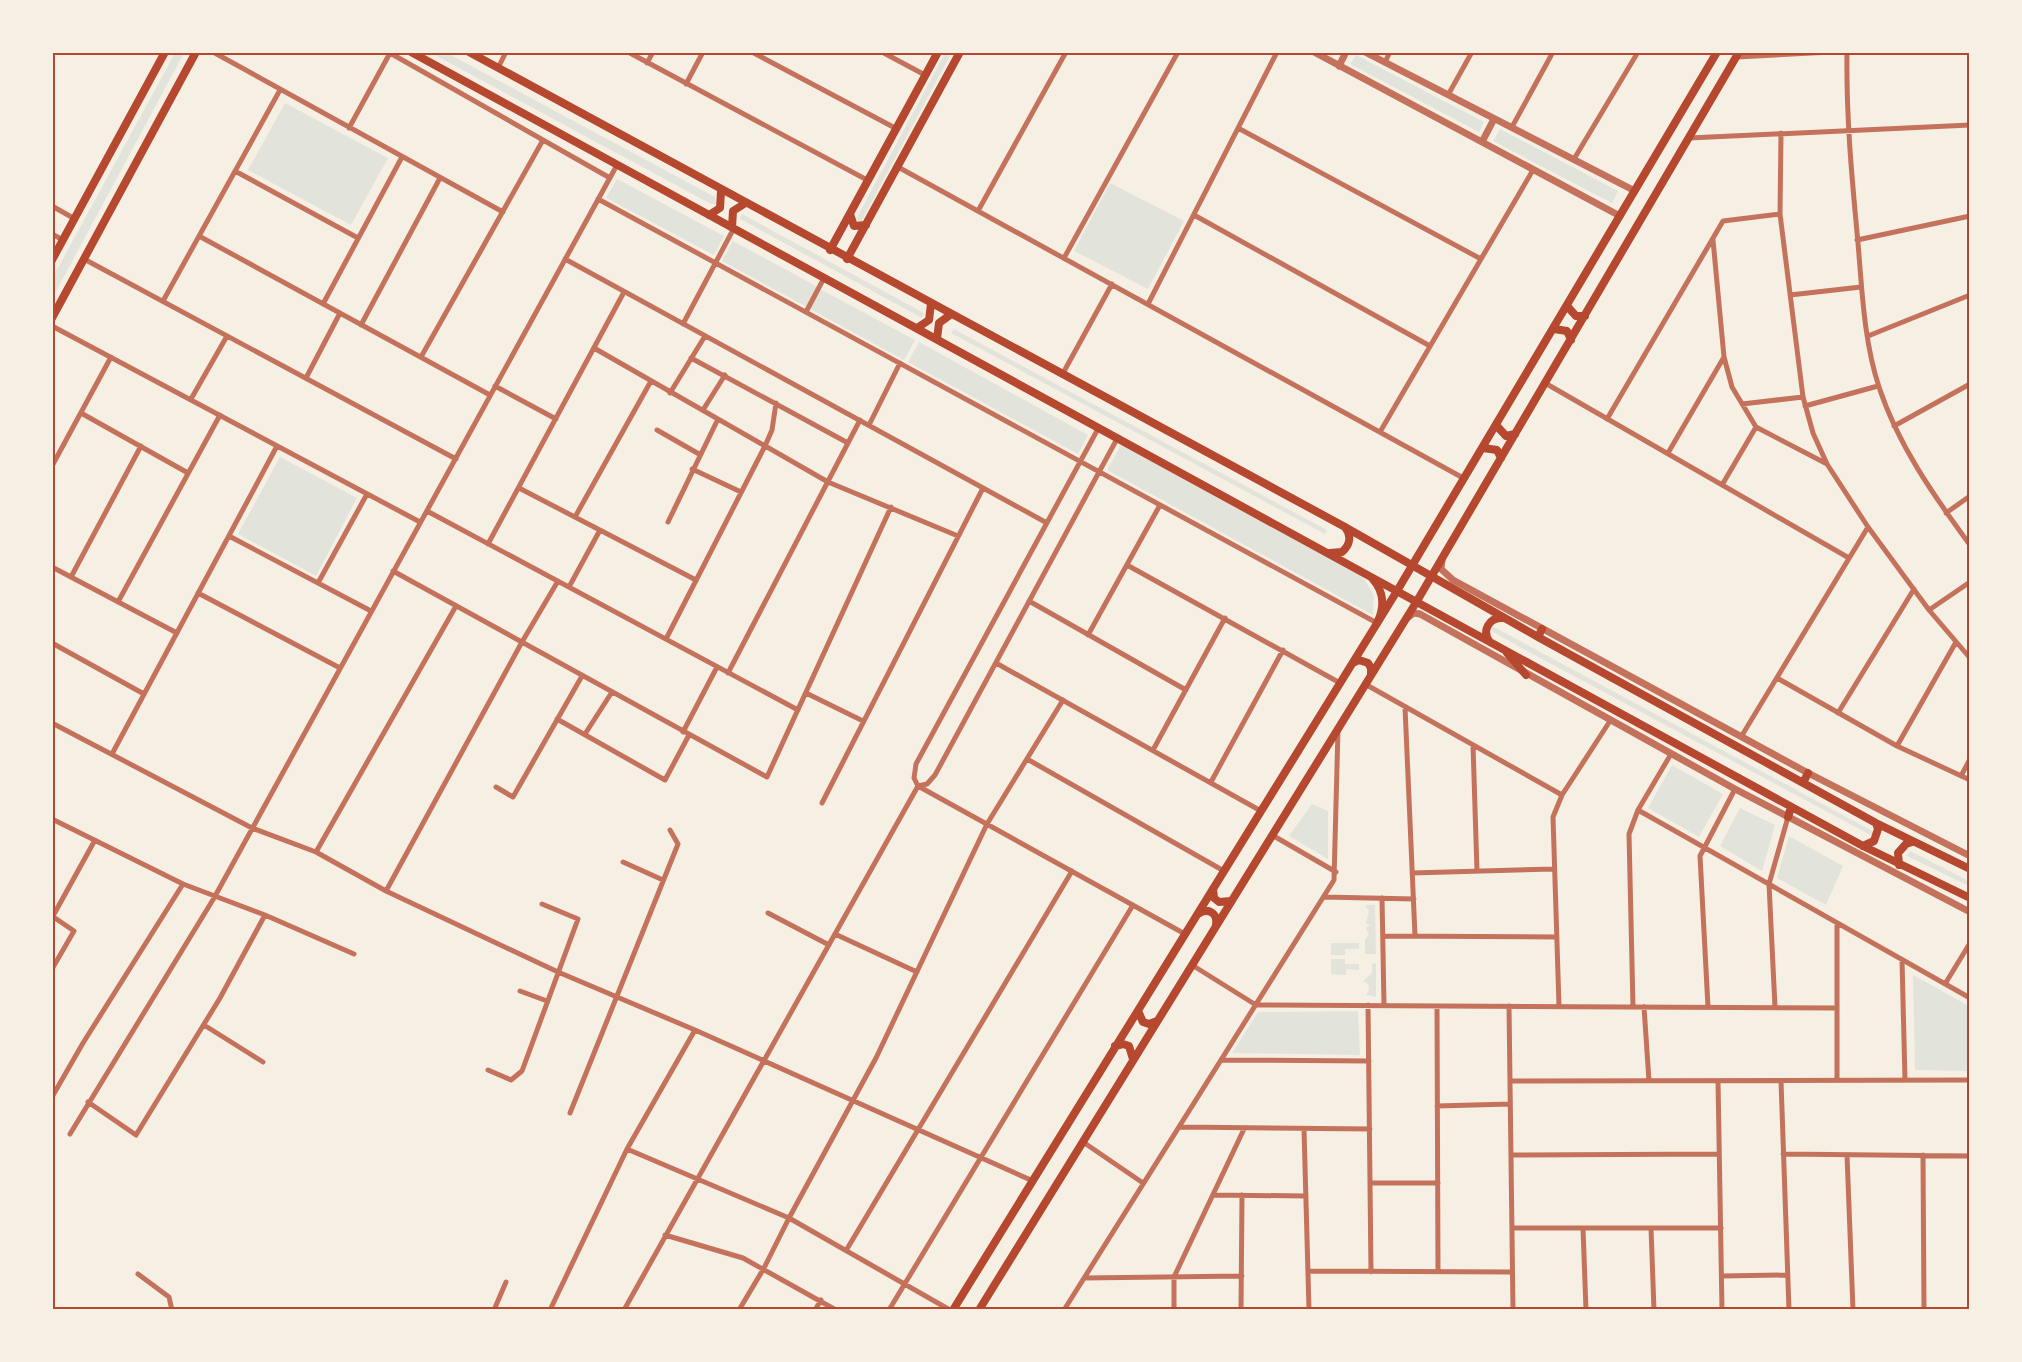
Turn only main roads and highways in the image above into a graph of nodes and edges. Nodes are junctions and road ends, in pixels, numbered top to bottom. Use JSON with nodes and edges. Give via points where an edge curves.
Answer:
{"nodes":[{"id":1,"x":165,"y":52,"type":"edge"},
{"id":2,"x":196,"y":52,"type":"edge"},
{"id":3,"x":411,"y":52,"type":"edge"},
{"id":4,"x":469,"y":52,"type":"edge"},
{"id":5,"x":938,"y":52,"type":"edge"},
{"id":6,"x":1718,"y":52,"type":"edge"},
{"id":7,"x":957,"y":54,"type":"edge"},
{"id":8,"x":1738,"y":55,"type":"edge"},
{"id":9,"x":721,"y":191,"type":"junction"},
{"id":10,"x":744,"y":204,"type":"junction"},
{"id":11,"x":850,"y":214,"type":"junction"},
{"id":12,"x":709,"y":215,"type":"junction"},
{"id":13,"x":866,"y":225,"type":"junction"},
{"id":14,"x":733,"y":228,"type":"junction"},
{"id":15,"x":830,"y":250,"type":"junction"},
{"id":16,"x":847,"y":259,"type":"junction"},
{"id":17,"x":52,"y":260,"type":"edge"},
{"id":18,"x":931,"y":304,"type":"junction"},
{"id":19,"x":1567,"y":306,"type":"junction"},
{"id":20,"x":950,"y":315,"type":"junction"},
{"id":21,"x":1585,"y":316,"type":"junction"},
{"id":22,"x":52,"y":318,"type":"edge"},
{"id":23,"x":916,"y":328,"type":"junction"},
{"id":24,"x":1554,"y":329,"type":"junction"},
{"id":25,"x":938,"y":339,"type":"junction"},
{"id":26,"x":1571,"y":340,"type":"junction"},
{"id":27,"x":1496,"y":425,"type":"junction"},
{"id":28,"x":1515,"y":434,"type":"junction"},
{"id":29,"x":1483,"y":448,"type":"junction"},
{"id":30,"x":1502,"y":458,"type":"junction"},
{"id":31,"x":1345,"y":527,"type":"junction"},
{"id":32,"x":1329,"y":553,"type":"junction"},
{"id":33,"x":1413,"y":565,"type":"junction"},
{"id":34,"x":1367,"y":574,"type":"junction"},
{"id":35,"x":1432,"y":576,"type":"junction"},
{"id":36,"x":1397,"y":591,"type":"junction"},
{"id":37,"x":1417,"y":601,"type":"junction"},
{"id":38,"x":1506,"y":620,"type":"junction"},
{"id":39,"x":1377,"y":623,"type":"junction"},
{"id":40,"x":1542,"y":629,"type":"road end"},
{"id":41,"x":1538,"y":637,"type":"junction"},
{"id":42,"x":1490,"y":643,"type":"junction"},
{"id":43,"x":1500,"y":647,"type":"junction"},
{"id":44,"x":1352,"y":665,"type":"junction"},
{"id":45,"x":1526,"y":675,"type":"road end"},
{"id":46,"x":1370,"y":677,"type":"junction"},
{"id":47,"x":1791,"y":807,"type":"junction"},
{"id":48,"x":1788,"y":817,"type":"road end"},
{"id":49,"x":1876,"y":824,"type":"junction"},
{"id":50,"x":1912,"y":842,"type":"junction"},
{"id":51,"x":1863,"y":846,"type":"junction"},
{"id":52,"x":1899,"y":865,"type":"junction"},
{"id":53,"x":1970,"y":869,"type":"edge"},
{"id":54,"x":1213,"y":889,"type":"junction"},
{"id":55,"x":1970,"y":898,"type":"edge"},
{"id":56,"x":1233,"y":899,"type":"junction"},
{"id":57,"x":1196,"y":917,"type":"junction"},
{"id":58,"x":1216,"y":927,"type":"junction"},
{"id":59,"x":1138,"y":1011,"type":"junction"},
{"id":60,"x":1158,"y":1020,"type":"junction"},
{"id":61,"x":1114,"y":1046,"type":"junction"},
{"id":62,"x":1132,"y":1060,"type":"junction"},
{"id":63,"x":952,"y":1310,"type":"edge"},
{"id":64,"x":979,"y":1310,"type":"edge"}],
"edges":[{"from":1,"to":17,"type":"main road"},
{"from":2,"to":22,"type":"main road"},
{"from":3,"to":12,"type":"main road"},
{"from":4,"to":9,"type":"main road"},
{"from":5,"to":11,"type":"main road"},
{"from":6,"to":19,"type":"main road"},
{"from":7,"to":13,"type":"main road"},
{"from":8,"to":21,"type":"main road"},
{"from":9,"to":10,"type":"main road"},
{"from":9,"to":12,"type":"main road","via":[[722,204]]},
{"from":10,"to":14,"type":"main road","via":[[733,211]]},
{"from":10,"to":15,"type":"main road"},
{"from":11,"to":13,"type":"main road","via":[[854,226]]},
{"from":11,"to":15,"type":"main road"},
{"from":12,"to":14,"type":"main road"},
{"from":13,"to":16,"type":"main road"},
{"from":14,"to":23,"type":"main road"},
{"from":15,"to":16,"type":"main road"},
{"from":16,"to":18,"type":"main road"},
{"from":18,"to":20,"type":"main road"},
{"from":18,"to":23,"type":"main road","via":[[929,320]]},
{"from":19,"to":21,"type":"main road","via":[[1575,316]]},
{"from":19,"to":24,"type":"main road"},
{"from":20,"to":25,"type":"main road","via":[[939,323]]},
{"from":20,"to":31,"type":"main road"},
{"from":21,"to":26,"type":"main road"},
{"from":23,"to":25,"type":"main road"},
{"from":24,"to":26,"type":"main road","via":[[1563,329]]},
{"from":24,"to":27,"type":"main road"},
{"from":25,"to":32,"type":"main road"},
{"from":26,"to":28,"type":"main road"},
{"from":27,"to":28,"type":"main road","via":[[1506,436]]},
{"from":27,"to":29,"type":"main road"},
{"from":28,"to":30,"type":"main road"},
{"from":29,"to":30,"type":"main road","via":[[1497,450]]},
{"from":29,"to":33,"type":"main road"},
{"from":30,"to":35,"type":"main road"},
{"from":31,"to":32,"type":"main road","via":[[1349,536],[1346,548]]},
{"from":31,"to":33,"type":"main road"},
{"from":32,"to":34,"type":"main road"},
{"from":33,"to":35,"type":"main road"},
{"from":33,"to":36,"type":"main road"},
{"from":34,"to":36,"type":"main road"},
{"from":34,"to":39,"type":"main road","via":[[1382,596],[1383,608]]},
{"from":35,"to":37,"type":"main road"},
{"from":35,"to":38,"type":"main road"},
{"from":36,"to":37,"type":"main road"},
{"from":36,"to":39,"type":"main road"},
{"from":37,"to":42,"type":"main road"},
{"from":37,"to":46,"type":"main road"},
{"from":38,"to":41,"type":"main road"},
{"from":38,"to":42,"type":"main road","via":[[1498,618],[1488,624],[1486,636]]},
{"from":39,"to":44,"type":"main road"},
{"from":40,"to":41,"type":"main road"},
{"from":41,"to":49,"type":"main road","via":[[1806,777]]},
{"from":42,"to":43,"type":"main road"},
{"from":43,"to":45,"type":"main road"},
{"from":43,"to":47,"type":"main road"},
{"from":44,"to":46,"type":"main road","via":[[1359,660],[1368,663]]},
{"from":44,"to":54,"type":"main road"},
{"from":46,"to":56,"type":"main road"},
{"from":47,"to":48,"type":"main road"},
{"from":47,"to":51,"type":"main road"},
{"from":49,"to":50,"type":"main road"},
{"from":49,"to":51,"type":"main road","via":[[1874,841]]},
{"from":50,"to":52,"type":"main road","via":[[1898,853]]},
{"from":50,"to":53,"type":"main road"},
{"from":51,"to":52,"type":"main road"},
{"from":52,"to":55,"type":"main road"},
{"from":54,"to":56,"type":"main road","via":[[1219,902]]},
{"from":54,"to":57,"type":"main road"},
{"from":56,"to":58,"type":"main road"},
{"from":57,"to":58,"type":"main road","via":[[1209,911],[1216,917]]},
{"from":57,"to":59,"type":"main road"},
{"from":58,"to":60,"type":"main road"},
{"from":59,"to":60,"type":"main road","via":[[1140,1020],[1146,1024]]},
{"from":59,"to":61,"type":"main road"},
{"from":60,"to":62,"type":"main road"},
{"from":61,"to":62,"type":"main road","via":[[1129,1046]]},
{"from":61,"to":63,"type":"main road"},
{"from":62,"to":64,"type":"main road"}]}
